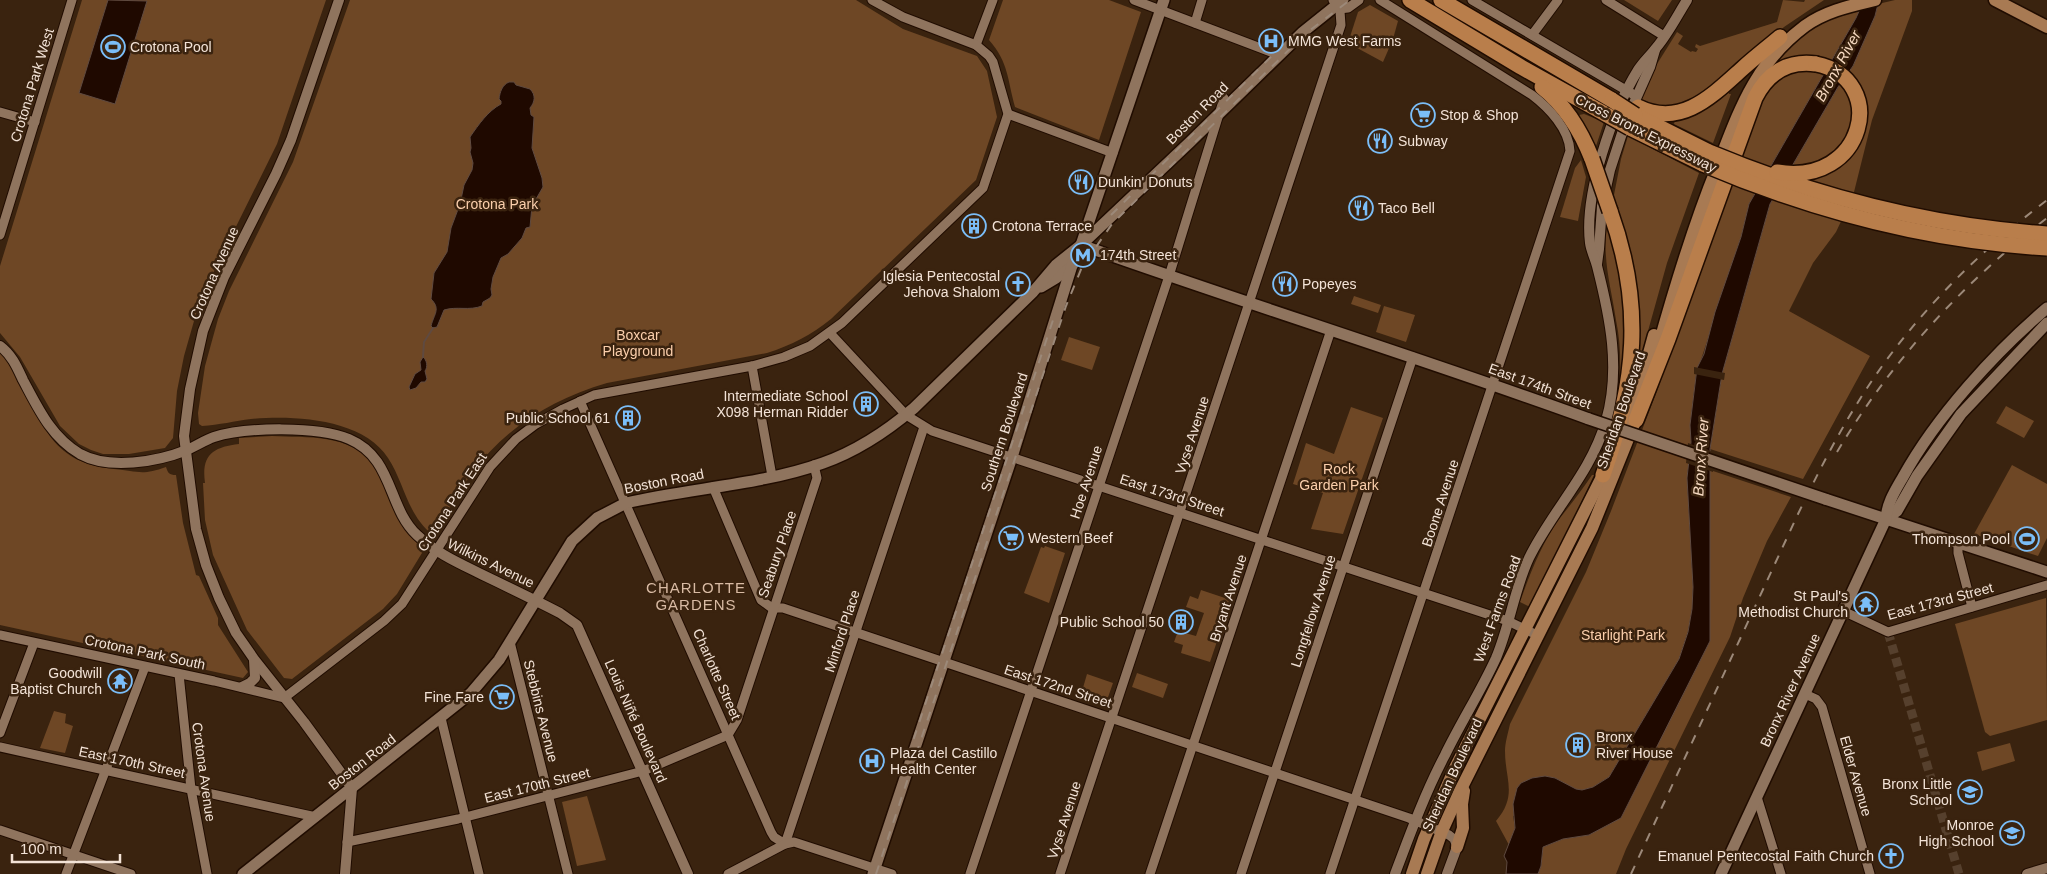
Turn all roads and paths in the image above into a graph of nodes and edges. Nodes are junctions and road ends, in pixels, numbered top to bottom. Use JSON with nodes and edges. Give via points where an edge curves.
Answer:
{"nodes":[{"id":1,"x":72,"y":0,"type":"edge"},
{"id":2,"x":339,"y":0,"type":"edge"},
{"id":3,"x":872,"y":0,"type":"edge"},
{"id":4,"x":993,"y":0,"type":"edge"},
{"id":5,"x":1134,"y":0,"type":"edge"},
{"id":6,"x":1202,"y":0,"type":"edge"},
{"id":7,"x":1359,"y":0,"type":"edge"},
{"id":8,"x":1380,"y":0,"type":"edge"},
{"id":9,"x":1410,"y":0,"type":"edge"},
{"id":10,"x":1440,"y":0,"type":"edge"},
{"id":11,"x":1472,"y":0,"type":"edge"},
{"id":12,"x":1558,"y":0,"type":"edge"},
{"id":13,"x":1606,"y":0,"type":"edge"},
{"id":14,"x":1687,"y":0,"type":"edge"},
{"id":15,"x":1875,"y":0,"type":"edge"},
{"id":16,"x":1995,"y":0,"type":"edge"},
{"id":17,"x":1338,"y":3,"type":"edge"},
{"id":18,"x":1162,"y":5,"type":"edge"},
{"id":19,"x":1833,"y":5,"type":"edge"},
{"id":20,"x":1195,"y":23,"type":"junction"},
{"id":21,"x":2047,"y":27,"type":"edge"},
{"id":22,"x":1532,"y":35,"type":"junction"},
{"id":23,"x":1664,"y":36,"type":"junction"},
{"id":24,"x":1783,"y":40,"type":"junction"},
{"id":25,"x":976,"y":45,"type":"junction"},
{"id":26,"x":1279,"y":55,"type":"junction"},
{"id":27,"x":1521,"y":67,"type":"junction"},
{"id":28,"x":1224,"y":98,"type":"dead end"},
{"id":29,"x":1625,"y":106,"type":"junction"},
{"id":30,"x":1221,"y":111,"type":"junction"},
{"id":31,"x":0,"y":112,"type":"edge"},
{"id":32,"x":1008,"y":114,"type":"junction"},
{"id":33,"x":35,"y":122,"type":"junction"},
{"id":34,"x":1686,"y":148,"type":"junction"},
{"id":35,"x":1709,"y":152,"type":"junction"},
{"id":36,"x":1113,"y":153,"type":"junction"},
{"id":37,"x":1096,"y":202,"type":"junction"},
{"id":38,"x":1096,"y":231,"type":"junction"},
{"id":39,"x":2047,"y":234,"type":"edge"},
{"id":40,"x":0,"y":235,"type":"edge"},
{"id":41,"x":1081,"y":245,"type":"junction"},
{"id":42,"x":2047,"y":248,"type":"edge"},
{"id":43,"x":1073,"y":264,"type":"junction"},
{"id":44,"x":1169,"y":276,"type":"junction"},
{"id":45,"x":1033,"y":292,"type":"junction"},
{"id":46,"x":1250,"y":304,"type":"junction"},
{"id":47,"x":2047,"y":308,"type":"edge"},
{"id":48,"x":2047,"y":323,"type":"edge"},
{"id":49,"x":1331,"y":330,"type":"junction"},
{"id":50,"x":830,"y":333,"type":"junction"},
{"id":51,"x":0,"y":346,"type":"edge"},
{"id":52,"x":1412,"y":357,"type":"junction"},
{"id":53,"x":752,"y":366,"type":"junction"},
{"id":54,"x":1493,"y":384,"type":"junction"},
{"id":55,"x":580,"y":401,"type":"junction"},
{"id":56,"x":906,"y":415,"type":"junction"},
{"id":57,"x":1636,"y":420,"type":"junction"},
{"id":58,"x":924,"y":427,"type":"junction"},
{"id":59,"x":185,"y":450,"type":"junction"},
{"id":60,"x":1012,"y":457,"type":"junction"},
{"id":61,"x":814,"y":465,"type":"junction"},
{"id":62,"x":1603,"y":475,"type":"junction"},
{"id":63,"x":772,"y":476,"type":"junction"},
{"id":64,"x":1099,"y":486,"type":"junction"},
{"id":65,"x":713,"y":487,"type":"junction"},
{"id":66,"x":626,"y":503,"type":"junction"},
{"id":67,"x":1181,"y":513,"type":"junction"},
{"id":68,"x":1886,"y":519,"type":"junction"},
{"id":69,"x":1262,"y":540,"type":"junction"},
{"id":70,"x":1958,"y":542,"type":"junction"},
{"id":71,"x":436,"y":551,"type":"junction"},
{"id":72,"x":1343,"y":566,"type":"junction"},
{"id":73,"x":2047,"y":572,"type":"edge"},
{"id":74,"x":2047,"y":585,"type":"edge"},
{"id":75,"x":1424,"y":594,"type":"junction"},
{"id":76,"x":535,"y":600,"type":"junction"},
{"id":77,"x":1972,"y":607,"type":"junction"},
{"id":78,"x":772,"y":608,"type":"junction"},
{"id":79,"x":1843,"y":611,"type":"junction"},
{"id":80,"x":1508,"y":621,"type":"junction"},
{"id":81,"x":1525,"y":629,"type":"junction"},
{"id":82,"x":856,"y":633,"type":"junction"},
{"id":83,"x":0,"y":635,"type":"edge"},
{"id":84,"x":1537,"y":635,"type":"junction"},
{"id":85,"x":510,"y":642,"type":"junction"},
{"id":86,"x":34,"y":643,"type":"junction"},
{"id":87,"x":254,"y":659,"type":"junction"},
{"id":88,"x":944,"y":663,"type":"junction"},
{"id":89,"x":145,"y":667,"type":"junction"},
{"id":90,"x":179,"y":674,"type":"junction"},
{"id":91,"x":242,"y":687,"type":"junction"},
{"id":92,"x":1031,"y":692,"type":"junction"},
{"id":93,"x":1805,"y":694,"type":"junction"},
{"id":94,"x":284,"y":698,"type":"junction"},
{"id":95,"x":441,"y":718,"type":"junction"},
{"id":96,"x":1112,"y":718,"type":"junction"},
{"id":97,"x":0,"y":733,"type":"edge"},
{"id":98,"x":728,"y":735,"type":"junction"},
{"id":99,"x":1193,"y":746,"type":"junction"},
{"id":100,"x":0,"y":747,"type":"edge"},
{"id":101,"x":106,"y":771,"type":"junction"},
{"id":102,"x":644,"y":771,"type":"junction"},
{"id":103,"x":1274,"y":773,"type":"junction"},
{"id":104,"x":1467,"y":776,"type":"junction"},
{"id":105,"x":352,"y":788,"type":"junction"},
{"id":106,"x":191,"y":789,"type":"junction"},
{"id":107,"x":549,"y":796,"type":"junction"},
{"id":108,"x":1757,"y":796,"type":"junction"},
{"id":109,"x":1355,"y":799,"type":"junction"},
{"id":110,"x":316,"y":817,"type":"junction"},
{"id":111,"x":466,"y":817,"type":"junction"},
{"id":112,"x":1415,"y":820,"type":"junction"},
{"id":113,"x":1429,"y":826,"type":"junction"},
{"id":114,"x":0,"y":830,"type":"edge"},
{"id":115,"x":1442,"y":831,"type":"junction"},
{"id":116,"x":346,"y":842,"type":"junction"},
{"id":117,"x":785,"y":844,"type":"junction"},
{"id":118,"x":1457,"y":848,"type":"junction"},
{"id":119,"x":74,"y":855,"type":"junction"},
{"id":120,"x":2047,"y":869,"type":"edge"},
{"id":121,"x":874,"y":871,"type":"edge"},
{"id":122,"x":66,"y":874,"type":"edge"},
{"id":123,"x":131,"y":874,"type":"edge"},
{"id":124,"x":206,"y":874,"type":"edge"},
{"id":125,"x":243,"y":874,"type":"edge"},
{"id":126,"x":345,"y":874,"type":"edge"},
{"id":127,"x":479,"y":874,"type":"edge"},
{"id":128,"x":568,"y":874,"type":"edge"},
{"id":129,"x":688,"y":874,"type":"edge"},
{"id":130,"x":728,"y":874,"type":"edge"},
{"id":131,"x":892,"y":874,"type":"edge"},
{"id":132,"x":970,"y":874,"type":"edge"},
{"id":133,"x":1060,"y":874,"type":"edge"},
{"id":134,"x":1150,"y":874,"type":"edge"},
{"id":135,"x":1241,"y":874,"type":"edge"},
{"id":136,"x":1330,"y":874,"type":"edge"},
{"id":137,"x":1395,"y":874,"type":"edge"},
{"id":138,"x":1412,"y":874,"type":"edge"},
{"id":139,"x":1427,"y":874,"type":"edge"},
{"id":140,"x":1447,"y":874,"type":"edge"},
{"id":141,"x":1721,"y":874,"type":"edge"},
{"id":142,"x":1780,"y":874,"type":"edge"},
{"id":143,"x":1870,"y":874,"type":"edge"},
{"id":144,"x":2027,"y":874,"type":"edge"}],
"edges":[{"from":1,"to":33,"type":"street","name":"Crotona Park West"},
{"from":2,"to":59,"type":"street","name":"Crotona Avenue","via":[[291,140],[225,274],[203,331],[188,402]]},
{"from":3,"to":25,"type":"street","via":[[903,17]]},
{"from":4,"to":25,"type":"street"},
{"from":5,"to":18,"type":"street"},
{"from":6,"to":20,"type":"street"},
{"from":7,"to":17,"type":"street","name":"Boston Road","via":[[1348,8]]},
{"from":8,"to":54,"type":"street","name":"Boone Avenue","via":[[1532,95],[1554,116],[1568,139],[1569,158]]},
{"from":9,"to":27,"type":"highway","name":"Cross Bronx Expressway"},
{"from":10,"to":29,"type":"highway"},
{"from":11,"to":22,"type":"street"},
{"from":12,"to":22,"type":"street"},
{"from":13,"to":23,"type":"street"},
{"from":14,"to":23,"type":"street","name":"West Farms Road"},
{"from":15,"to":19,"type":"main road","name":"Sheridan Boulevard"},
{"from":16,"to":21,"type":"main road"},
{"from":17,"to":26,"type":"main road","name":"Boston Road"},
{"from":17,"to":46,"type":"street","name":"Vyse Avenue","via":[[1341,25]]},
{"from":18,"to":20,"type":"street"},
{"from":18,"to":36,"type":"main road","name":"Southern Boulevard"},
{"from":19,"to":24,"type":"main road","name":"Sheridan Boulevard","via":[[1804,17]]},
{"from":20,"to":26,"type":"street"},
{"from":22,"to":29,"type":"street"},
{"from":23,"to":29,"type":"street","name":"West Farms Road","via":[[1643,62]]},
{"from":24,"to":29,"type":"highway","via":[[1701,104],[1665,114]]},
{"from":24,"to":57,"type":"main road","name":"Sheridan Boulevard","via":[[1740,108],[1687,246]]},
{"from":24,"to":62,"type":"main road","name":"Sheridan Boulevard","via":[[1758,62],[1740,91],[1700,188],[1674,262],[1640,384]]},
{"from":25,"to":32,"type":"street","via":[[993,62]]},
{"from":26,"to":30,"type":"main road","name":"Boston Road"},
{"from":27,"to":29,"type":"highway","name":"Cross Bronx Expressway"},
{"from":27,"to":62,"type":"highway","bridge":true,"via":[[1557,99],[1578,128],[1610,211],[1626,267],[1633,338],[1629,381],[1622,417]]},
{"from":28,"to":30,"type":"street","name":"Hoe Avenue"},
{"from":29,"to":34,"type":"highway","name":"Cross Bronx Expressway"},
{"from":29,"to":80,"type":"street","name":"West Farms Road","via":[[1606,182],[1596,264],[1613,347],[1607,418],[1587,467],[1528,560]]},
{"from":30,"to":38,"type":"main road","name":"Boston Road"},
{"from":30,"to":44,"type":"street","name":"Hoe Avenue"},
{"from":31,"to":33,"type":"street"},
{"from":32,"to":36,"type":"street"},
{"from":32,"to":50,"type":"street","name":"Crotona Park East","via":[[983,188]]},
{"from":33,"to":40,"type":"street","name":"Crotona Park West"},
{"from":34,"to":35,"type":"highway","name":"Cross Bronx Expressway"},
{"from":34,"to":42,"type":"highway","name":"Cross Bronx Expressway","bridge":true,"via":[[1775,192],[1862,219],[1959,238]]},
{"from":35,"to":39,"type":"highway","name":"Cross Bronx Expressway","bridge":true,"via":[[1804,188],[1880,209],[1972,226]]},
{"from":35,"to":57,"type":"highway","bridge":true,"via":[[1768,171],[1788,174],[1816,170],[1840,157],[1853,143],[1858,131],[1857,102],[1851,87],[1841,76],[1816,64],[1797,64],[1781,69],[1766,81],[1755,98],[1668,339]]},
{"from":36,"to":37,"type":"main road","name":"Southern Boulevard"},
{"from":37,"to":38,"type":"main road","via":[[1099,218]]},
{"from":37,"to":41,"type":"main road","name":"Southern Boulevard"},
{"from":38,"to":41,"type":"main road","name":"Boston Road"},
{"from":41,"to":43,"type":"main road","name":"Southern Boulevard"},
{"from":41,"to":44,"type":"main road","name":"East 174th Street"},
{"from":41,"to":45,"type":"main road","name":"Boston Road"},
{"from":43,"to":45,"type":"main road"},
{"from":43,"to":60,"type":"main road","name":"Southern Boulevard"},
{"from":44,"to":46,"type":"main road","name":"East 174th Street"},
{"from":44,"to":64,"type":"street","name":"Hoe Avenue"},
{"from":45,"to":56,"type":"main road","name":"Boston Road"},
{"from":46,"to":49,"type":"main road","name":"East 174th Street"},
{"from":46,"to":67,"type":"street","name":"Vyse Avenue"},
{"from":47,"to":68,"type":"main road","name":"Bronx River Avenue","via":[[1992,360],[1929,436],[1892,496],[1886,508]]},
{"from":48,"to":68,"type":"main road","name":"Bronx River Avenue","via":[[1961,414],[1917,476],[1897,511]]},
{"from":49,"to":52,"type":"main road","name":"East 174th Street"},
{"from":49,"to":69,"type":"street","name":"Bryant Avenue"},
{"from":50,"to":53,"type":"street","name":"Crotona Park East","via":[[800,351]]},
{"from":50,"to":56,"type":"street","name":"East 173rd Street"},
{"from":51,"to":59,"type":"street","name":"Wilkins Avenue","via":[[11,356],[49,425],[80,454],[100,461],[143,462]]},
{"from":52,"to":54,"type":"main road","name":"East 174th Street"},
{"from":52,"to":72,"type":"street","name":"Longfellow Avenue"},
{"from":53,"to":55,"type":"street","name":"Crotona Park East","via":[[619,390]]},
{"from":53,"to":63,"type":"street"},
{"from":54,"to":68,"type":"main road","name":"East 174th Street","bridge":true},
{"from":54,"to":75,"type":"street","name":"Boone Avenue"},
{"from":55,"to":66,"type":"street","name":"Charlotte Street"},
{"from":55,"to":71,"type":"street","name":"Crotona Park East","via":[[536,424],[499,456],[481,478]]},
{"from":56,"to":58,"type":"street","name":"East 173rd Street"},
{"from":56,"to":61,"type":"main road","name":"Boston Road","via":[[861,445]]},
{"from":57,"to":84,"type":"main road","name":"Sheridan Boulevard","via":[[1597,518]]},
{"from":58,"to":60,"type":"street","name":"East 173rd Street"},
{"from":58,"to":82,"type":"street","name":"Minford Place"},
{"from":59,"to":71,"type":"street","name":"Wilkins Avenue","via":[[213,438],[246,432],[309,431],[349,439],[374,457],[410,527]]},
{"from":59,"to":87,"type":"street","name":"Crotona Avenue","via":[[196,528],[206,565],[236,633]]},
{"from":60,"to":64,"type":"street","name":"East 173rd Street"},
{"from":60,"to":88,"type":"main road","name":"Southern Boulevard"},
{"from":61,"to":63,"type":"main road","name":"Boston Road"},
{"from":61,"to":78,"type":"street","name":"Seabury Place","via":[[818,478]]},
{"from":62,"to":81,"type":"main road","name":"Sheridan Boulevard"},
{"from":63,"to":65,"type":"main road","name":"Boston Road"},
{"from":64,"to":67,"type":"street","name":"East 173rd Street"},
{"from":64,"to":92,"type":"street","name":"Hoe Avenue"},
{"from":65,"to":66,"type":"main road","name":"Boston Road"},
{"from":65,"to":78,"type":"street","via":[[762,600]]},
{"from":66,"to":76,"type":"main road","name":"Boston Road","via":[[604,514],[578,534]]},
{"from":66,"to":98,"type":"street","name":"Charlotte Street"},
{"from":67,"to":69,"type":"street","name":"East 173rd Street"},
{"from":67,"to":96,"type":"street","name":"Vyse Avenue"},
{"from":68,"to":70,"type":"main road","name":"East 174th Street"},
{"from":68,"to":79,"type":"main road","name":"Bronx River Avenue"},
{"from":69,"to":72,"type":"street","name":"East 173rd Street"},
{"from":69,"to":99,"type":"street","name":"Bryant Avenue"},
{"from":70,"to":73,"type":"main road","name":"East 174th Street"},
{"from":70,"to":77,"type":"street","via":[[1958,554]]},
{"from":71,"to":76,"type":"street","name":"Wilkins Avenue"},
{"from":71,"to":94,"type":"street","name":"Crotona Park East","via":[[394,612]]},
{"from":72,"to":75,"type":"street","name":"East 173rd Street"},
{"from":72,"to":103,"type":"street","name":"Longfellow Avenue"},
{"from":74,"to":77,"type":"street","name":"East 173rd Street"},
{"from":75,"to":80,"type":"street","name":"East 173rd Street"},
{"from":75,"to":109,"type":"street","name":"Boone Avenue"},
{"from":76,"to":85,"type":"main road","name":"Boston Road"},
{"from":76,"to":102,"type":"street","name":"Louis Niñé Boulevard","via":[[577,625]]},
{"from":77,"to":79,"type":"street","name":"East 173rd Street","via":[[1888,632]]},
{"from":78,"to":82,"type":"street","name":"East 172nd Street","via":[[783,608]]},
{"from":78,"to":98,"type":"street","name":"Seabury Place","via":[[734,727]]},
{"from":79,"to":93,"type":"main road","name":"Bronx River Avenue"},
{"from":80,"to":81,"type":"street","name":"East 173rd Street"},
{"from":80,"to":112,"type":"street","name":"West Farms Road","via":[[1496,658],[1443,758]]},
{"from":81,"to":84,"type":"street","name":"East 173rd Street"},
{"from":81,"to":113,"type":"main road","name":"Sheridan Boulevard"},
{"from":82,"to":88,"type":"street","name":"East 172nd Street"},
{"from":82,"to":117,"type":"street","name":"Minford Place"},
{"from":83,"to":86,"type":"street","name":"Crotona Park South"},
{"from":84,"to":104,"type":"main road","name":"Sheridan Boulevard"},
{"from":85,"to":95,"type":"main road","name":"Boston Road","via":[[482,681]]},
{"from":85,"to":107,"type":"street","name":"Stebbins Avenue"},
{"from":86,"to":89,"type":"street","name":"Crotona Park South"},
{"from":86,"to":97,"type":"street"},
{"from":87,"to":91,"type":"street","via":[[255,678]]},
{"from":87,"to":94,"type":"street","name":"Crotona Avenue"},
{"from":88,"to":92,"type":"street","name":"East 172nd Street"},
{"from":88,"to":121,"type":"main road","name":"Southern Boulevard"},
{"from":89,"to":90,"type":"street","name":"Crotona Park South"},
{"from":89,"to":101,"type":"street"},
{"from":90,"to":91,"type":"street","name":"Crotona Park South"},
{"from":90,"to":106,"type":"street","name":"Crotona Avenue"},
{"from":91,"to":94,"type":"street","name":"Crotona Park South"},
{"from":92,"to":96,"type":"street","name":"East 172nd Street"},
{"from":92,"to":132,"type":"street","name":"Hoe Avenue"},
{"from":93,"to":108,"type":"main road","name":"Bronx River Avenue"},
{"from":93,"to":143,"type":"street","name":"Elder Avenue","via":[[1816,699],[1822,707]]},
{"from":94,"to":105,"type":"street","name":"Crotona Avenue"},
{"from":95,"to":105,"type":"main road","name":"Boston Road"},
{"from":95,"to":111,"type":"street"},
{"from":96,"to":99,"type":"street","name":"East 172nd Street"},
{"from":96,"to":133,"type":"street","name":"Vyse Avenue"},
{"from":98,"to":102,"type":"street","name":"East 170th Street"},
{"from":98,"to":117,"type":"street","name":"Charlotte Street","via":[[771,832]]},
{"from":99,"to":103,"type":"street","name":"East 172nd Street"},
{"from":99,"to":134,"type":"street","name":"Bryant Avenue"},
{"from":100,"to":101,"type":"street","name":"East 170th Street"},
{"from":101,"to":106,"type":"street","name":"East 170th Street"},
{"from":101,"to":119,"type":"street"},
{"from":102,"to":107,"type":"street","name":"East 170th Street"},
{"from":102,"to":129,"type":"street","name":"Louis Niñé Boulevard"},
{"from":103,"to":109,"type":"street","name":"East 172nd Street"},
{"from":103,"to":135,"type":"street","name":"Longfellow Avenue"},
{"from":104,"to":115,"type":"main road","name":"Sheridan Boulevard"},
{"from":104,"to":118,"type":"main road","via":[[1462,804],[1463,828]]},
{"from":105,"to":110,"type":"main road","name":"Boston Road"},
{"from":105,"to":116,"type":"street"},
{"from":106,"to":110,"type":"street","name":"East 170th Street"},
{"from":106,"to":124,"type":"street","name":"Crotona Avenue"},
{"from":107,"to":111,"type":"street","name":"East 170th Street"},
{"from":107,"to":128,"type":"street","name":"Stebbins Avenue"},
{"from":108,"to":141,"type":"main road","name":"Bronx River Avenue"},
{"from":108,"to":142,"type":"street"},
{"from":109,"to":112,"type":"street","name":"East 172nd Street"},
{"from":109,"to":136,"type":"street","name":"Boone Avenue"},
{"from":110,"to":125,"type":"main road","name":"Boston Road"},
{"from":111,"to":116,"type":"street","name":"East 170th Street"},
{"from":111,"to":127,"type":"street"},
{"from":112,"to":113,"type":"street","name":"East 172nd Street"},
{"from":112,"to":137,"type":"street","name":"West Farms Road"},
{"from":113,"to":115,"type":"street","name":"East 172nd Street"},
{"from":113,"to":138,"type":"main road","name":"Sheridan Boulevard"},
{"from":114,"to":119,"type":"street"},
{"from":115,"to":118,"type":"street","name":"East 172nd Street","via":[[1452,837]]},
{"from":115,"to":139,"type":"main road","name":"Sheridan Boulevard"},
{"from":116,"to":126,"type":"street"},
{"from":117,"to":121,"type":"street","via":[[794,842]]},
{"from":117,"to":130,"type":"street"},
{"from":118,"to":140,"type":"street"},
{"from":119,"to":122,"type":"street"},
{"from":119,"to":123,"type":"street"},
{"from":120,"to":144,"type":"street"},
{"from":121,"to":131,"type":"street"}]}
